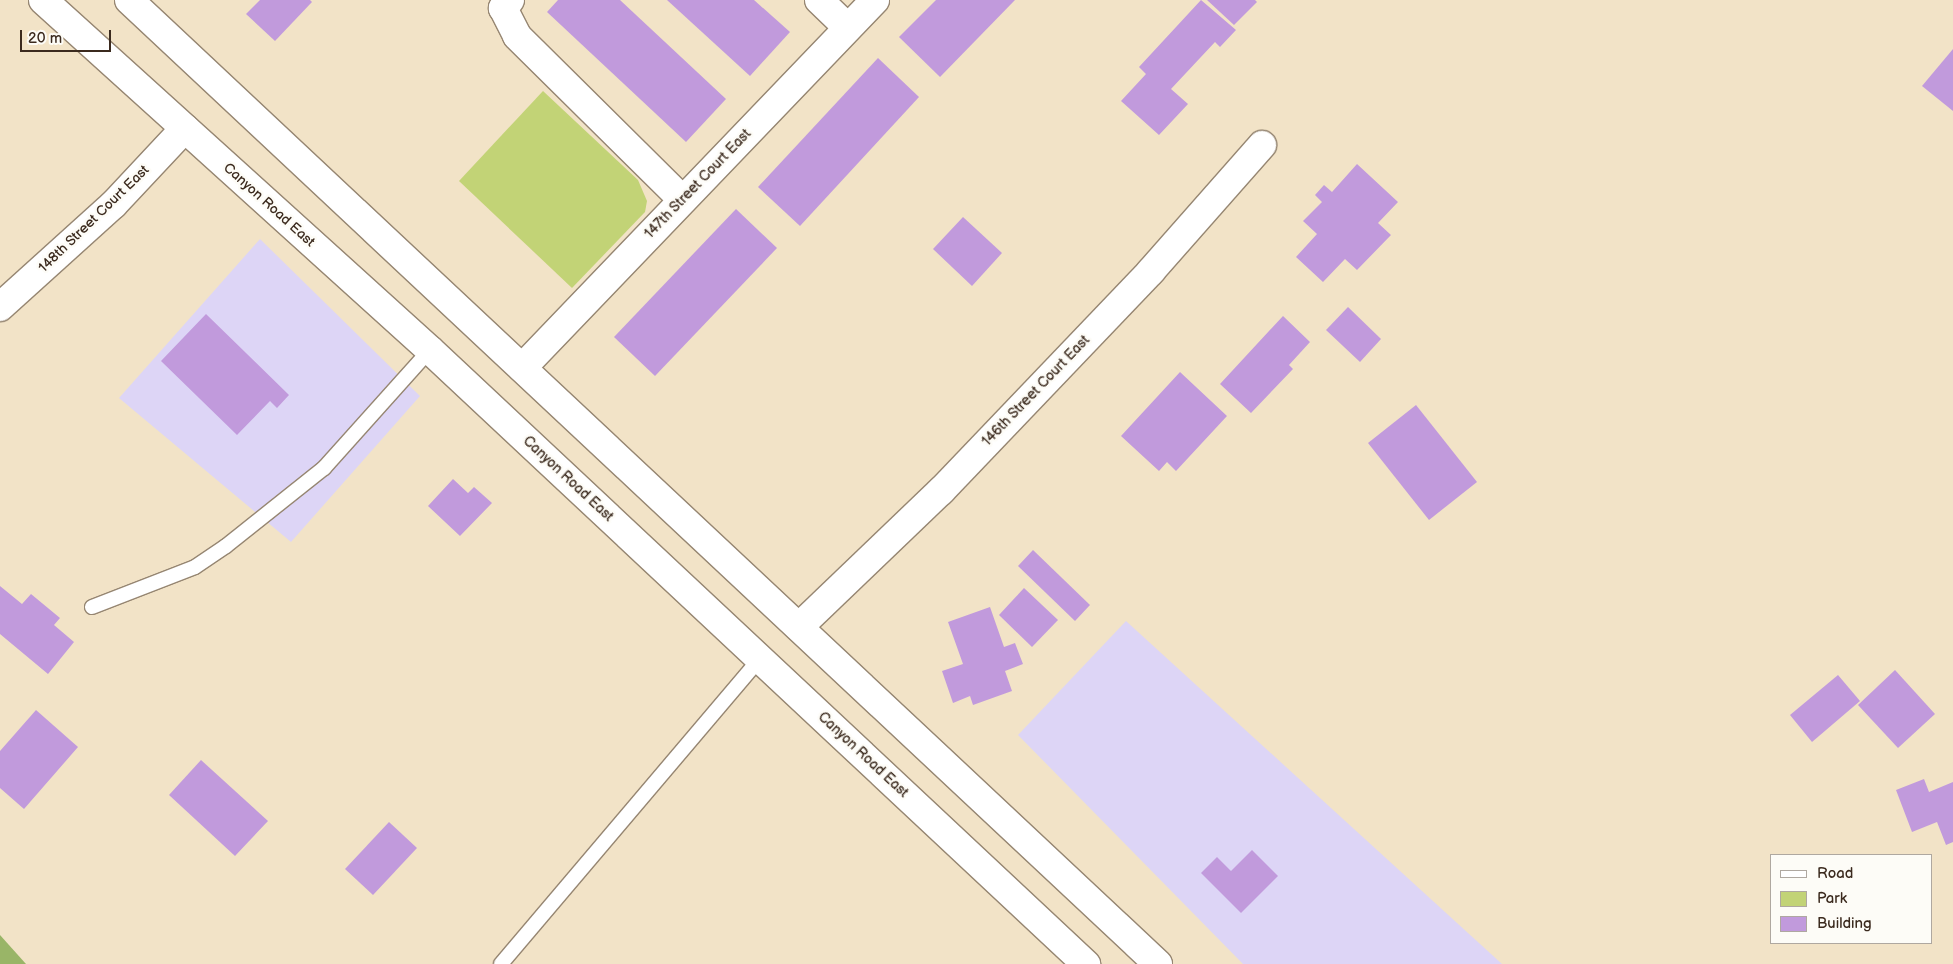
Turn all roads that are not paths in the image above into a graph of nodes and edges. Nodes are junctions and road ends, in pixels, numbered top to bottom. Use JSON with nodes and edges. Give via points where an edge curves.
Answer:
{"nodes":[{"id":1,"x":43,"y":0,"type":"edge"},
{"id":2,"x":112,"y":0,"type":"edge"},
{"id":3,"x":129,"y":0,"type":"edge"},
{"id":4,"x":510,"y":0,"type":"edge"},
{"id":5,"x":819,"y":0,"type":"edge"},
{"id":6,"x":875,"y":0,"type":"edge"},
{"id":7,"x":848,"y":28,"type":"junction"},
{"id":8,"x":170,"y":37,"type":"junction"},
{"id":9,"x":185,"y":128,"type":"junction"},
{"id":10,"x":1262,"y":145,"type":"dead end"},
{"id":11,"x":683,"y":200,"type":"junction"},
{"id":12,"x":0,"y":307,"type":"edge"},
{"id":13,"x":430,"y":350,"type":"junction"},
{"id":14,"x":522,"y":368,"type":"junction"},
{"id":15,"x":92,"y":607,"type":"dead end"},
{"id":16,"x":799,"y":627,"type":"junction"},
{"id":17,"x":760,"y":659,"type":"junction"},
{"id":18,"x":501,"y":964,"type":"edge"},
{"id":19,"x":1086,"y":964,"type":"edge"},
{"id":20,"x":1158,"y":964,"type":"edge"}],
"edges":[{"from":1,"to":9,"type":"main road","name":"Canyon Road East"},
{"from":2,"to":8,"type":"main road"},
{"from":3,"to":8,"type":"main road"},
{"from":4,"to":11,"type":"main road","via":[[503,8],[517,36]]},
{"from":5,"to":7,"type":"main road"},
{"from":6,"to":7,"type":"main road","name":"147th Street Court East"},
{"from":7,"to":11,"type":"main road","name":"147th Street Court East"},
{"from":8,"to":14,"type":"main road"},
{"from":9,"to":12,"type":"main road","name":"148th Street Court East","via":[[113,205]]},
{"from":9,"to":13,"type":"main road","name":"Canyon Road East"},
{"from":10,"to":16,"type":"main road","name":"146th Street Court East","via":[[1151,271],[941,491]]},
{"from":11,"to":14,"type":"main road","name":"147th Street Court East"},
{"from":13,"to":15,"type":"lane","via":[[324,468],[195,567]]},
{"from":13,"to":17,"type":"main road","name":"Canyon Road East"},
{"from":14,"to":16,"type":"main road"},
{"from":16,"to":20,"type":"main road"},
{"from":17,"to":18,"type":"lane"},
{"from":17,"to":19,"type":"main road","name":"Canyon Road East"}]}
